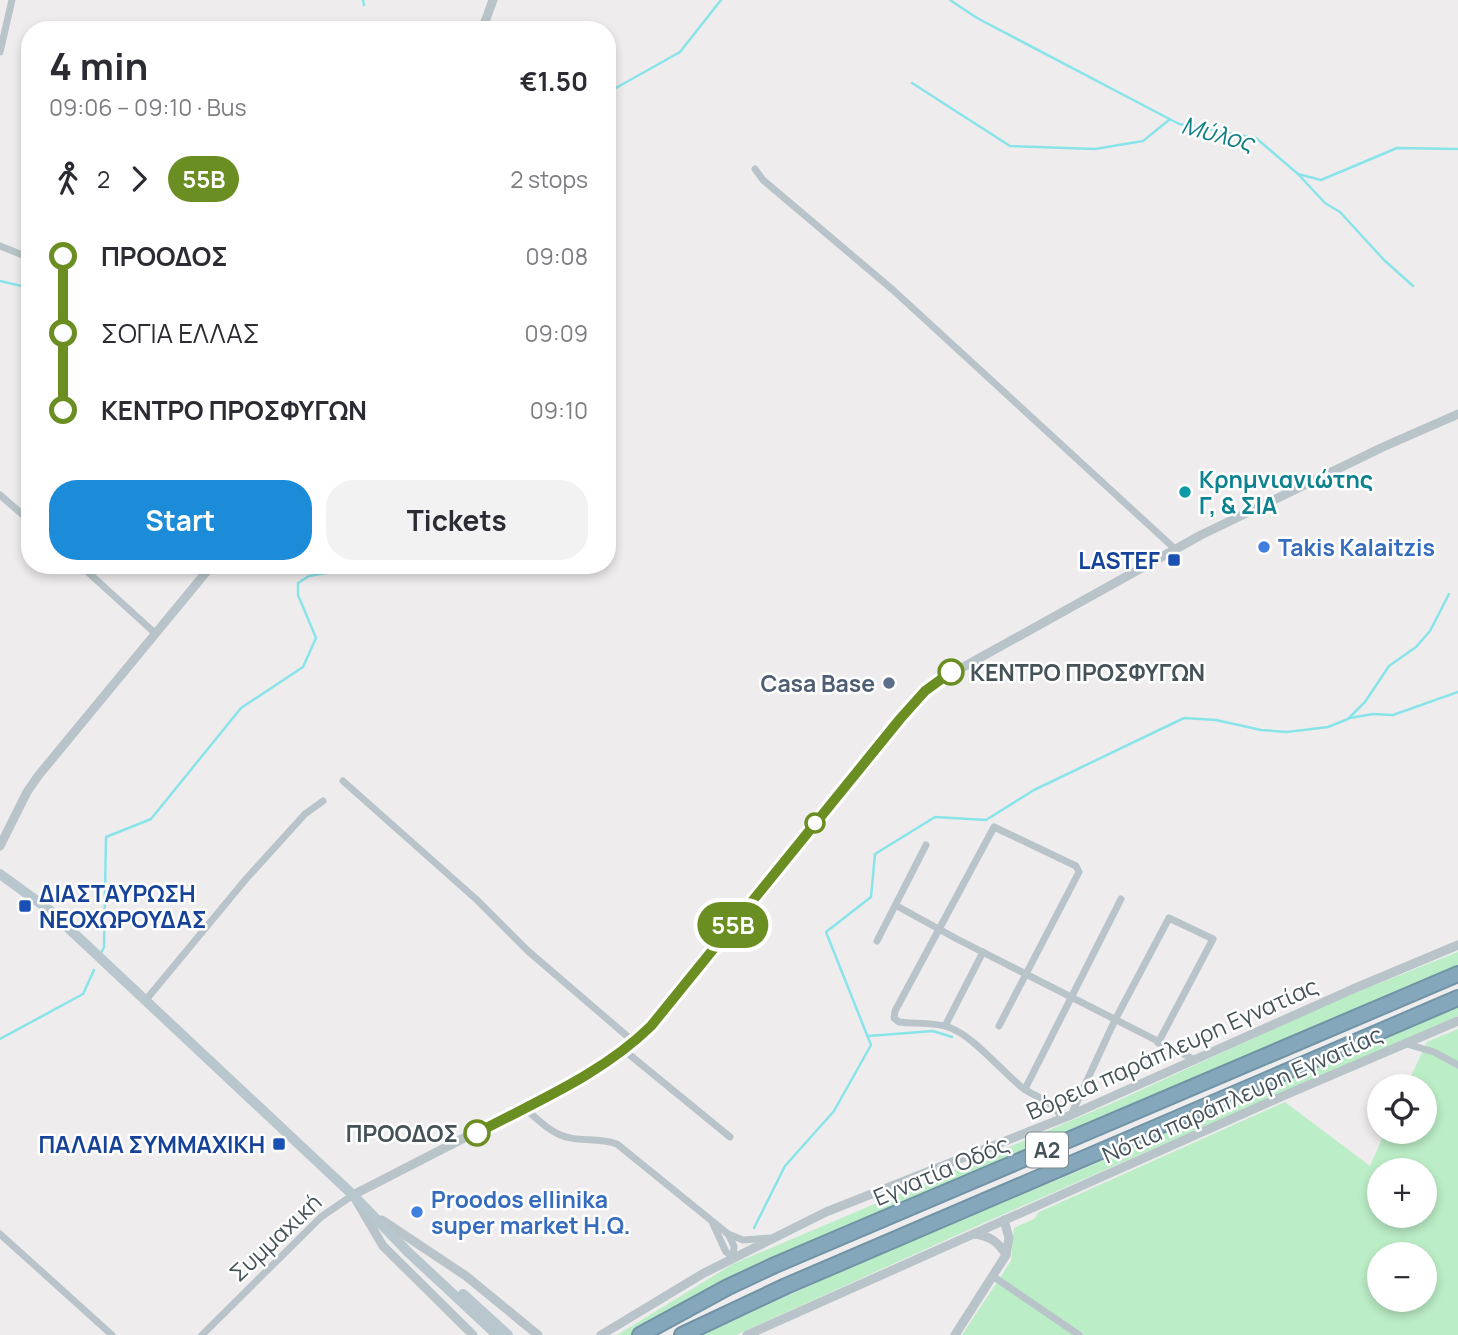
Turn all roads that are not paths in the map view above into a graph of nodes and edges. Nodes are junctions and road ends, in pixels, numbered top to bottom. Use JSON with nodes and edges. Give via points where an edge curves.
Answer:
{"nodes":[{"id":1,"x":12,"y":0,"type":"edge"},
{"id":2,"x":493,"y":0,"type":"edge"},
{"id":3,"x":485,"y":21,"type":"edge"},
{"id":4,"x":0,"y":52,"type":"edge"},
{"id":5,"x":755,"y":169,"type":"dead end"},
{"id":6,"x":0,"y":246,"type":"edge"},
{"id":7,"x":21,"y":254,"type":"edge"},
{"id":8,"x":1458,"y":414,"type":"edge"},
{"id":9,"x":0,"y":495,"type":"edge"},
{"id":10,"x":21,"y":513,"type":"edge"},
{"id":11,"x":1175,"y":550,"type":"junction"},
{"id":12,"x":90,"y":574,"type":"edge"},
{"id":13,"x":205,"y":574,"type":"edge"},
{"id":14,"x":156,"y":634,"type":"junction"},
{"id":15,"x":343,"y":781,"type":"dead end"},
{"id":16,"x":323,"y":801,"type":"dead end"},
{"id":17,"x":926,"y":845,"type":"dead end"},
{"id":18,"x":0,"y":846,"type":"edge"},
{"id":19,"x":0,"y":874,"type":"edge"},
{"id":20,"x":1121,"y":899,"type":"dead end"},
{"id":21,"x":897,"y":905,"type":"junction"},
{"id":22,"x":938,"y":929,"type":"junction"},
{"id":23,"x":877,"y":941,"type":"dead end"},
{"id":24,"x":1458,"y":946,"type":"edge"},
{"id":25,"x":983,"y":952,"type":"junction"},
{"id":26,"x":1025,"y":974,"type":"junction"},
{"id":27,"x":1458,"y":974,"type":"edge"},
{"id":28,"x":1071,"y":998,"type":"junction"},
{"id":29,"x":1458,"y":998,"type":"edge"},
{"id":30,"x":145,"y":1001,"type":"junction"},
{"id":31,"x":1115,"y":1020,"type":"junction"},
{"id":32,"x":1458,"y":1021,"type":"edge"},
{"id":33,"x":945,"y":1026,"type":"junction"},
{"id":34,"x":999,"y":1026,"type":"dead end"},
{"id":35,"x":634,"y":1042,"type":"junction"},
{"id":36,"x":1158,"y":1042,"type":"junction"},
{"id":37,"x":1406,"y":1044,"type":"junction"},
{"id":38,"x":625,"y":1051,"type":"junction"},
{"id":39,"x":1196,"y":1060,"type":"junction"},
{"id":40,"x":1458,"y":1065,"type":"edge"},
{"id":41,"x":1025,"y":1089,"type":"junction"},
{"id":42,"x":524,"y":1108,"type":"junction"},
{"id":43,"x":1066,"y":1117,"type":"junction"},
{"id":44,"x":730,"y":1137,"type":"dead end"},
{"id":45,"x":353,"y":1195,"type":"junction"},
{"id":46,"x":373,"y":1215,"type":"junction"},
{"id":47,"x":1004,"y":1220,"type":"junction"},
{"id":48,"x":713,"y":1223,"type":"junction"},
{"id":49,"x":392,"y":1233,"type":"junction"},
{"id":50,"x":0,"y":1234,"type":"edge"},
{"id":51,"x":728,"y":1234,"type":"junction"},
{"id":52,"x":972,"y":1234,"type":"junction"},
{"id":53,"x":775,"y":1237,"type":"junction"},
{"id":54,"x":1005,"y":1253,"type":"junction"},
{"id":55,"x":733,"y":1257,"type":"junction"},
{"id":56,"x":994,"y":1277,"type":"junction"},
{"id":57,"x":112,"y":1335,"type":"edge"},
{"id":58,"x":202,"y":1335,"type":"edge"},
{"id":59,"x":473,"y":1335,"type":"edge"},
{"id":60,"x":497,"y":1335,"type":"edge"},
{"id":61,"x":508,"y":1335,"type":"edge"},
{"id":62,"x":538,"y":1335,"type":"edge"},
{"id":63,"x":601,"y":1335,"type":"edge"},
{"id":64,"x":640,"y":1335,"type":"edge"},
{"id":65,"x":682,"y":1335,"type":"edge"},
{"id":66,"x":747,"y":1335,"type":"edge"},
{"id":67,"x":955,"y":1335,"type":"edge"},
{"id":68,"x":1079,"y":1335,"type":"edge"}],
"edges":[{"from":1,"to":4,"type":"street"},
{"from":2,"to":3,"type":"street"},
{"from":5,"to":11,"type":"street"},
{"from":6,"to":7,"type":"street"},
{"from":8,"to":11,"type":"street","name":"Συμμαχική"},
{"from":9,"to":10,"type":"street"},
{"from":11,"to":35,"type":"street","name":"Συμμαχική","via":[[951,672],[925,691]]},
{"from":12,"to":14,"type":"street"},
{"from":13,"to":14,"type":"street"},
{"from":14,"to":18,"type":"street","via":[[34,781]]},
{"from":15,"to":35,"type":"street"},
{"from":16,"to":30,"type":"street","via":[[305,814],[246,879]]},
{"from":17,"to":21,"type":"street"},
{"from":19,"to":30,"type":"main road","via":[[48,909]]},
{"from":20,"to":28,"type":"street"},
{"from":21,"to":22,"type":"street"},
{"from":21,"to":23,"type":"street"},
{"from":22,"to":25,"type":"street"},
{"from":22,"to":26,"type":"street","via":[[994,827],[1076,866],[1079,872]]},
{"from":22,"to":33,"type":"street","via":[[894,1015],[899,1022]]},
{"from":24,"to":39,"type":"street","name":"Βόρεια παράπλευρη Εγνατίας"},
{"from":25,"to":26,"type":"street"},
{"from":25,"to":33,"type":"street"},
{"from":26,"to":28,"type":"street"},
{"from":26,"to":34,"type":"street"},
{"from":27,"to":64,"type":"highway","name":"Εγνατία Οδός","number":"Α2","via":[[775,1265]]},
{"from":28,"to":31,"type":"street"},
{"from":28,"to":41,"type":"street"},
{"from":29,"to":65,"type":"highway","name":"Εγνατία Οδός","number":"Α2","via":[[786,1286]]},
{"from":30,"to":45,"type":"main road"},
{"from":31,"to":36,"type":"street"},
{"from":31,"to":36,"type":"street","via":[[1169,918],[1213,939]]},
{"from":31,"to":43,"type":"street"},
{"from":32,"to":37,"type":"street","name":"Νότια παράπλευρη Εγνατίας"},
{"from":33,"to":41,"type":"street"},
{"from":35,"to":38,"type":"street","name":"Συμμαχική"},
{"from":36,"to":39,"type":"street"},
{"from":37,"to":40,"type":"street"},
{"from":37,"to":47,"type":"street","name":"Νότια παράπλευρη Εγνατίας"},
{"from":38,"to":42,"type":"street","name":"Συμμαχική"},
{"from":38,"to":44,"type":"street"},
{"from":39,"to":43,"type":"street","name":"Βόρεια παράπλευρη Εγνατίας"},
{"from":41,"to":43,"type":"street"},
{"from":42,"to":45,"type":"street","name":"Συμμαχική"},
{"from":42,"to":48,"type":"street","via":[[565,1137],[617,1144]]},
{"from":43,"to":53,"type":"street","name":"Βόρεια παράπλευρη Εγνατίας","via":[[855,1199]]},
{"from":45,"to":46,"type":"main road"},
{"from":45,"to":58,"type":"street","name":"Συμμαχική","via":[[321,1217]]},
{"from":45,"to":59,"type":"street","via":[[383,1246]]},
{"from":46,"to":49,"type":"main road"},
{"from":46,"to":62,"type":"street","via":[[466,1276]]},
{"from":47,"to":52,"type":"street","name":"Νότια παράπλευρη Εγνατίας"},
{"from":47,"to":54,"type":"street","via":[[1009,1242]]},
{"from":48,"to":51,"type":"street"},
{"from":48,"to":55,"type":"street"},
{"from":49,"to":60,"type":"main road"},
{"from":49,"to":61,"type":"main road"},
{"from":50,"to":57,"type":"street"},
{"from":51,"to":53,"type":"street","via":[[743,1240]]},
{"from":51,"to":55,"type":"street"},
{"from":52,"to":54,"type":"street","via":[[993,1239]]},
{"from":52,"to":66,"type":"street"},
{"from":53,"to":55,"type":"street","name":"Βόρεια παράπλευρη Εγνατίας"},
{"from":54,"to":56,"type":"street"},
{"from":55,"to":63,"type":"street","name":"Βόρεια παράπλευρη Εγνατίας"},
{"from":56,"to":67,"type":"street"},
{"from":56,"to":68,"type":"street"}]}
